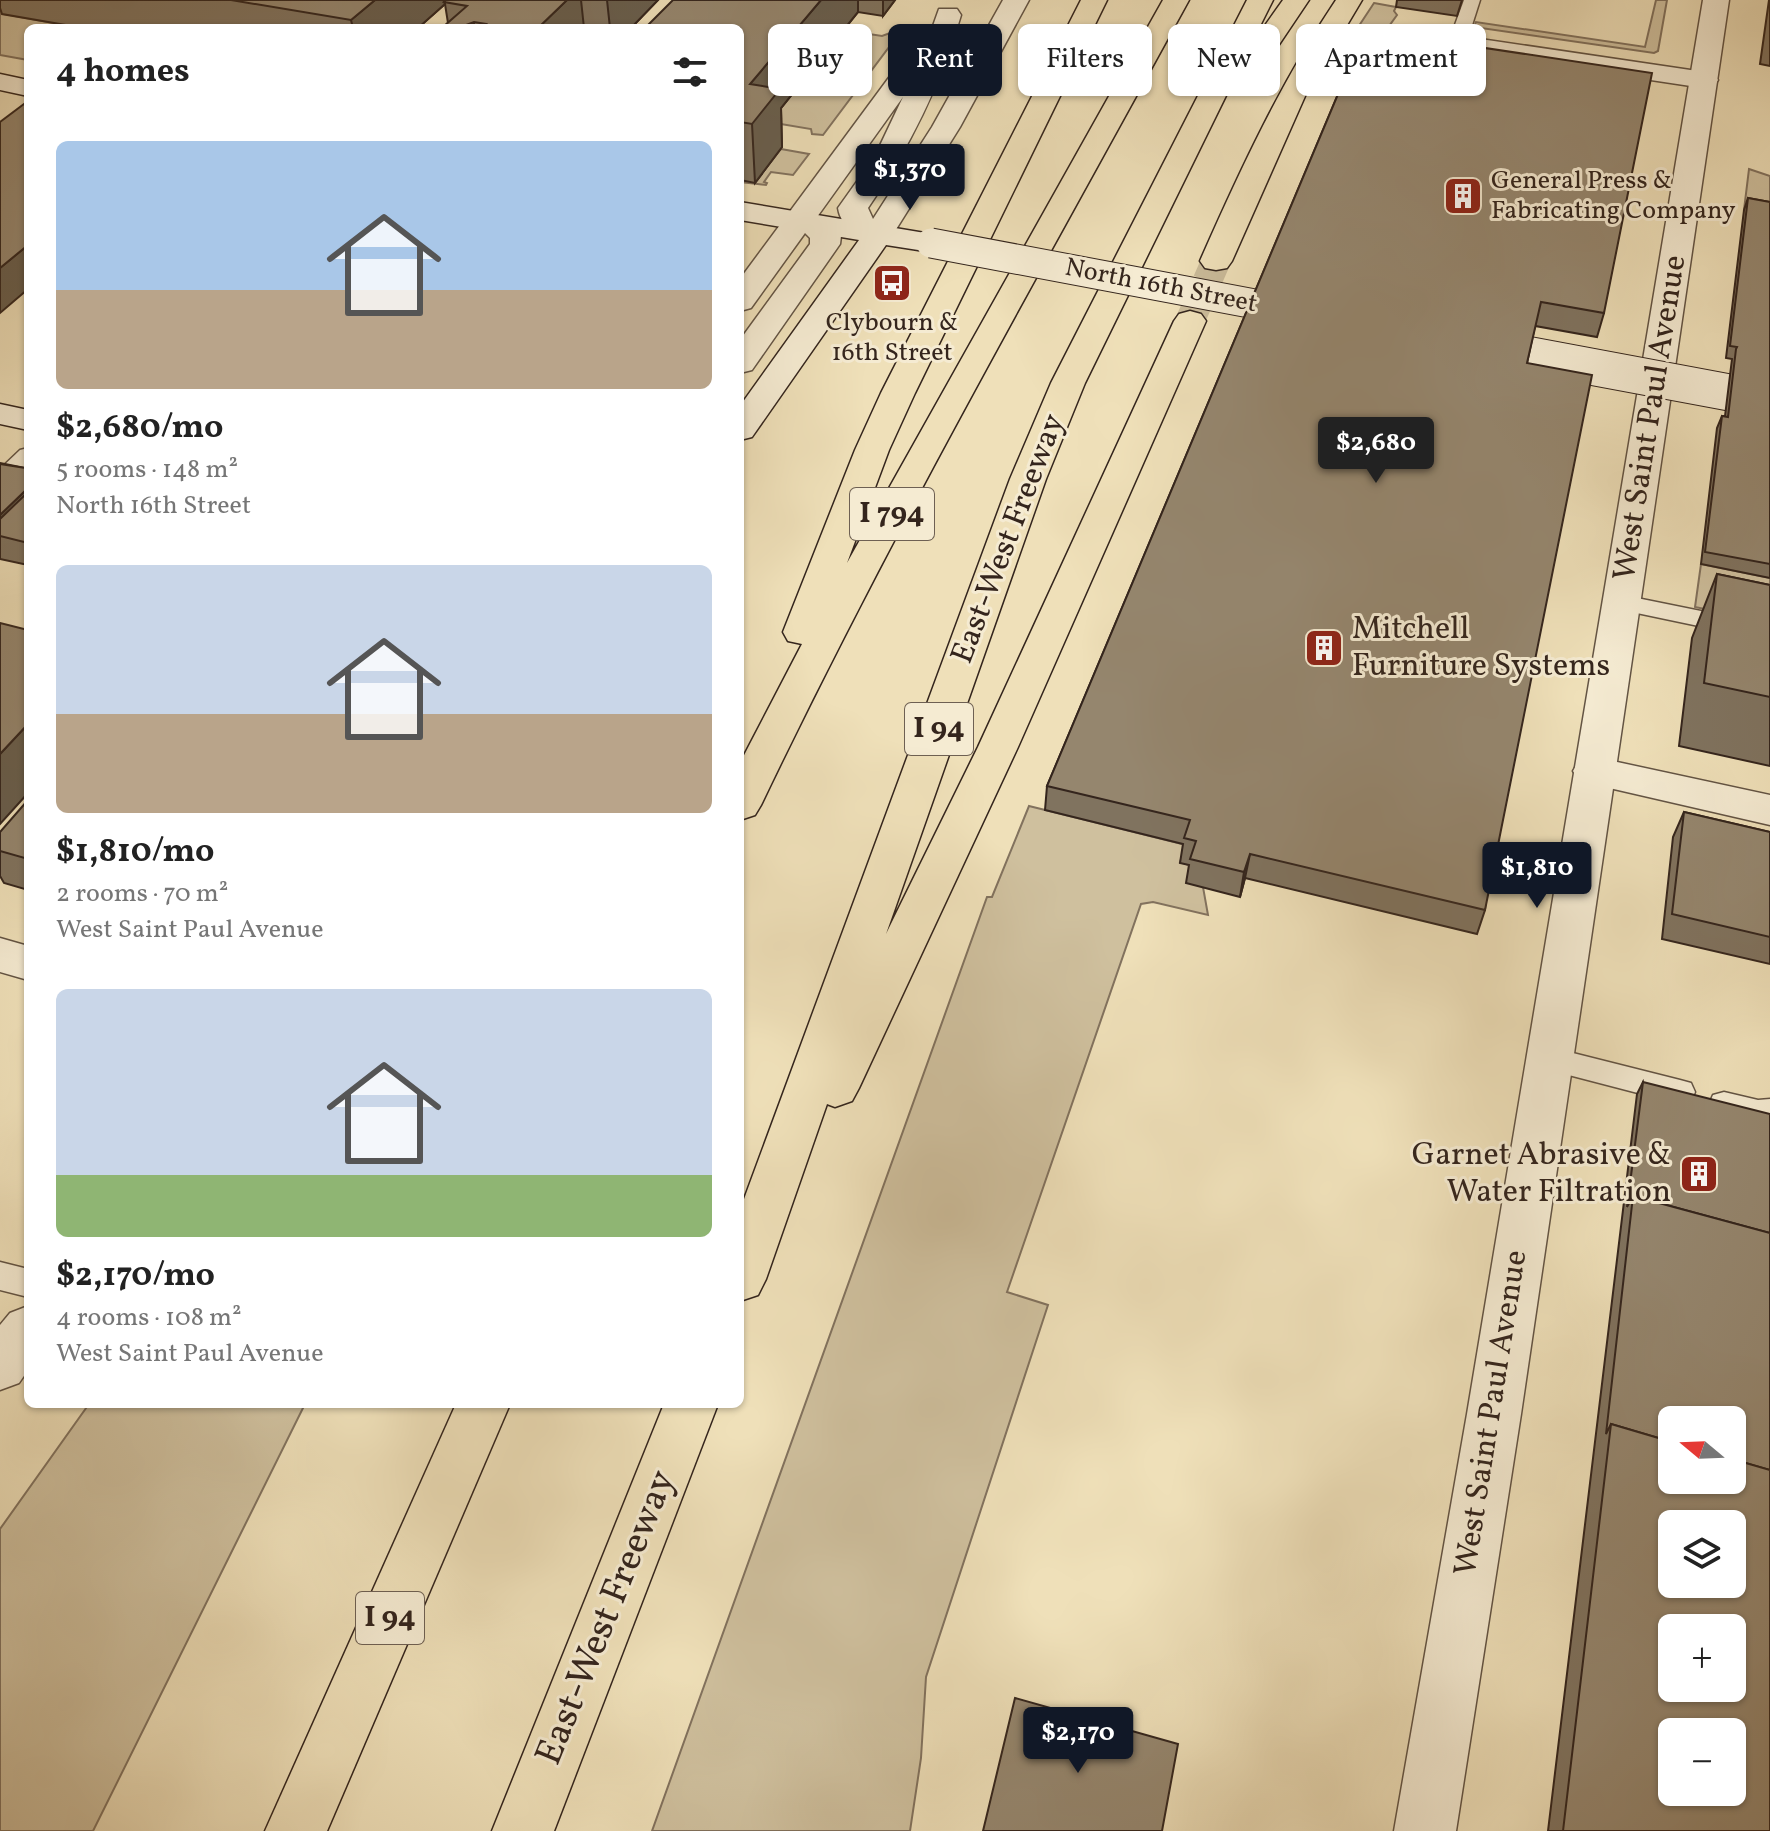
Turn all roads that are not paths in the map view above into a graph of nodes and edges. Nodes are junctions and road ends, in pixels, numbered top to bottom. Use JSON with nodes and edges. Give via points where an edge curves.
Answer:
{"nodes":[{"id":1,"x":1016,"y":0,"type":"edge"},
{"id":2,"x":1094,"y":0,"type":"edge"},
{"id":3,"x":1176,"y":0,"type":"edge"},
{"id":4,"x":1260,"y":0,"type":"edge"},
{"id":5,"x":1296,"y":0,"type":"edge"},
{"id":6,"x":1349,"y":0,"type":"edge"},
{"id":7,"x":1472,"y":0,"type":"edge"},
{"id":8,"x":1716,"y":0,"type":"edge"},
{"id":9,"x":954,"y":8,"type":"edge"},
{"id":10,"x":1464,"y":24,"type":"edge"},
{"id":11,"x":1486,"y":48,"type":"edge"},
{"id":12,"x":1704,"y":80,"type":"junction"},
{"id":13,"x":0,"y":82,"type":"edge"},
{"id":14,"x":24,"y":87,"type":"edge"},
{"id":15,"x":1165,"y":192,"type":"junction"},
{"id":16,"x":744,"y":212,"type":"edge"},
{"id":17,"x":799,"y":220,"type":"junction"},
{"id":18,"x":879,"y":233,"type":"junction"},
{"id":19,"x":1216,"y":261,"type":"tunnel mouth"},
{"id":20,"x":744,"y":296,"type":"edge"},
{"id":21,"x":1335,"y":319,"type":"edge"},
{"id":22,"x":1190,"y":321,"type":"tunnel mouth"},
{"id":23,"x":1444,"y":339,"type":"edge"},
{"id":24,"x":744,"y":357,"type":"edge"},
{"id":25,"x":1770,"y":400,"type":"edge"},
{"id":26,"x":0,"y":414,"type":"edge"},
{"id":27,"x":24,"y":419,"type":"edge"},
{"id":28,"x":744,"y":424,"type":"edge"},
{"id":29,"x":24,"y":459,"type":"edge"},
{"id":30,"x":0,"y":481,"type":"edge"},
{"id":31,"x":1622,"y":603,"type":"junction"},
{"id":32,"x":1770,"y":633,"type":"edge"},
{"id":33,"x":1594,"y":771,"type":"junction"},
{"id":34,"x":744,"y":785,"type":"edge"},
{"id":35,"x":744,"y":797,"type":"edge"},
{"id":36,"x":1770,"y":810,"type":"edge"},
{"id":37,"x":0,"y":955,"type":"edge"},
{"id":38,"x":24,"y":962,"type":"edge"},
{"id":39,"x":1549,"y":1059,"type":"junction"},
{"id":40,"x":1770,"y":1111,"type":"edge"},
{"id":41,"x":744,"y":1271,"type":"edge"},
{"id":42,"x":744,"y":1274,"type":"edge"},
{"id":43,"x":0,"y":1276,"type":"edge"},
{"id":44,"x":24,"y":1282,"type":"edge"},
{"id":45,"x":24,"y":1334,"type":"edge"},
{"id":46,"x":0,"y":1366,"type":"edge"},
{"id":47,"x":481,"y":1408,"type":"edge"},
{"id":48,"x":689,"y":1408,"type":"edge"},
{"id":49,"x":296,"y":1831,"type":"edge"},
{"id":50,"x":523,"y":1831,"type":"edge"},
{"id":51,"x":1425,"y":1831,"type":"edge"}],
"edges":[{"from":1,"to":18,"type":"street","via":[[946,127]]},
{"from":2,"to":34,"type":"highway","via":[[872,450]]},
{"from":3,"to":35,"type":"highway","number":"I 794","via":[[955,397]]},
{"from":4,"to":15,"type":"highway","name":"East-West Freeway","number":"I 94"},
{"from":5,"to":15,"type":"highway"},
{"from":6,"to":19,"type":"highway","via":[[1276,127]]},
{"from":7,"to":10,"type":"lane"},
{"from":8,"to":12,"type":"street","name":"West Saint Paul Avenue"},
{"from":9,"to":17,"type":"street"},
{"from":9,"to":18,"type":"street","via":[[889,156],[853,208],[860,225]]},
{"from":11,"to":12,"type":"street"},
{"from":12,"to":31,"type":"street","name":"West Saint Paul Avenue"},
{"from":13,"to":14,"type":"street"},
{"from":15,"to":41,"type":"highway","name":"East-West Freeway","number":"I 94","via":[[1068,383],[1028,479]]},
{"from":16,"to":17,"type":"street","name":"North 16th Street"},
{"from":17,"to":18,"type":"street","name":"North 16th Street"},
{"from":17,"to":20,"type":"street"},
{"from":17,"to":24,"type":"street","via":[[822,231],[825,244]]},
{"from":18,"to":21,"type":"street","name":"North 16th Street","bridge":true},
{"from":18,"to":28,"type":"street"},
{"from":22,"to":42,"type":"highway","via":[[948,854]]},
{"from":23,"to":25,"type":"street","bridge":true},
{"from":26,"to":27,"type":"street"},
{"from":29,"to":30,"type":"lane"},
{"from":31,"to":32,"type":"lane"},
{"from":31,"to":33,"type":"street","name":"West Saint Paul Avenue"},
{"from":33,"to":36,"type":"street"},
{"from":33,"to":39,"type":"street","name":"West Saint Paul Avenue"},
{"from":37,"to":38,"type":"street"},
{"from":39,"to":40,"type":"lane"},
{"from":39,"to":51,"type":"street","name":"West Saint Paul Avenue"},
{"from":43,"to":44,"type":"lane"},
{"from":45,"to":46,"type":"street"},
{"from":47,"to":49,"type":"highway","number":"I 94"},
{"from":48,"to":50,"type":"highway","name":"East-West Freeway"}]}
